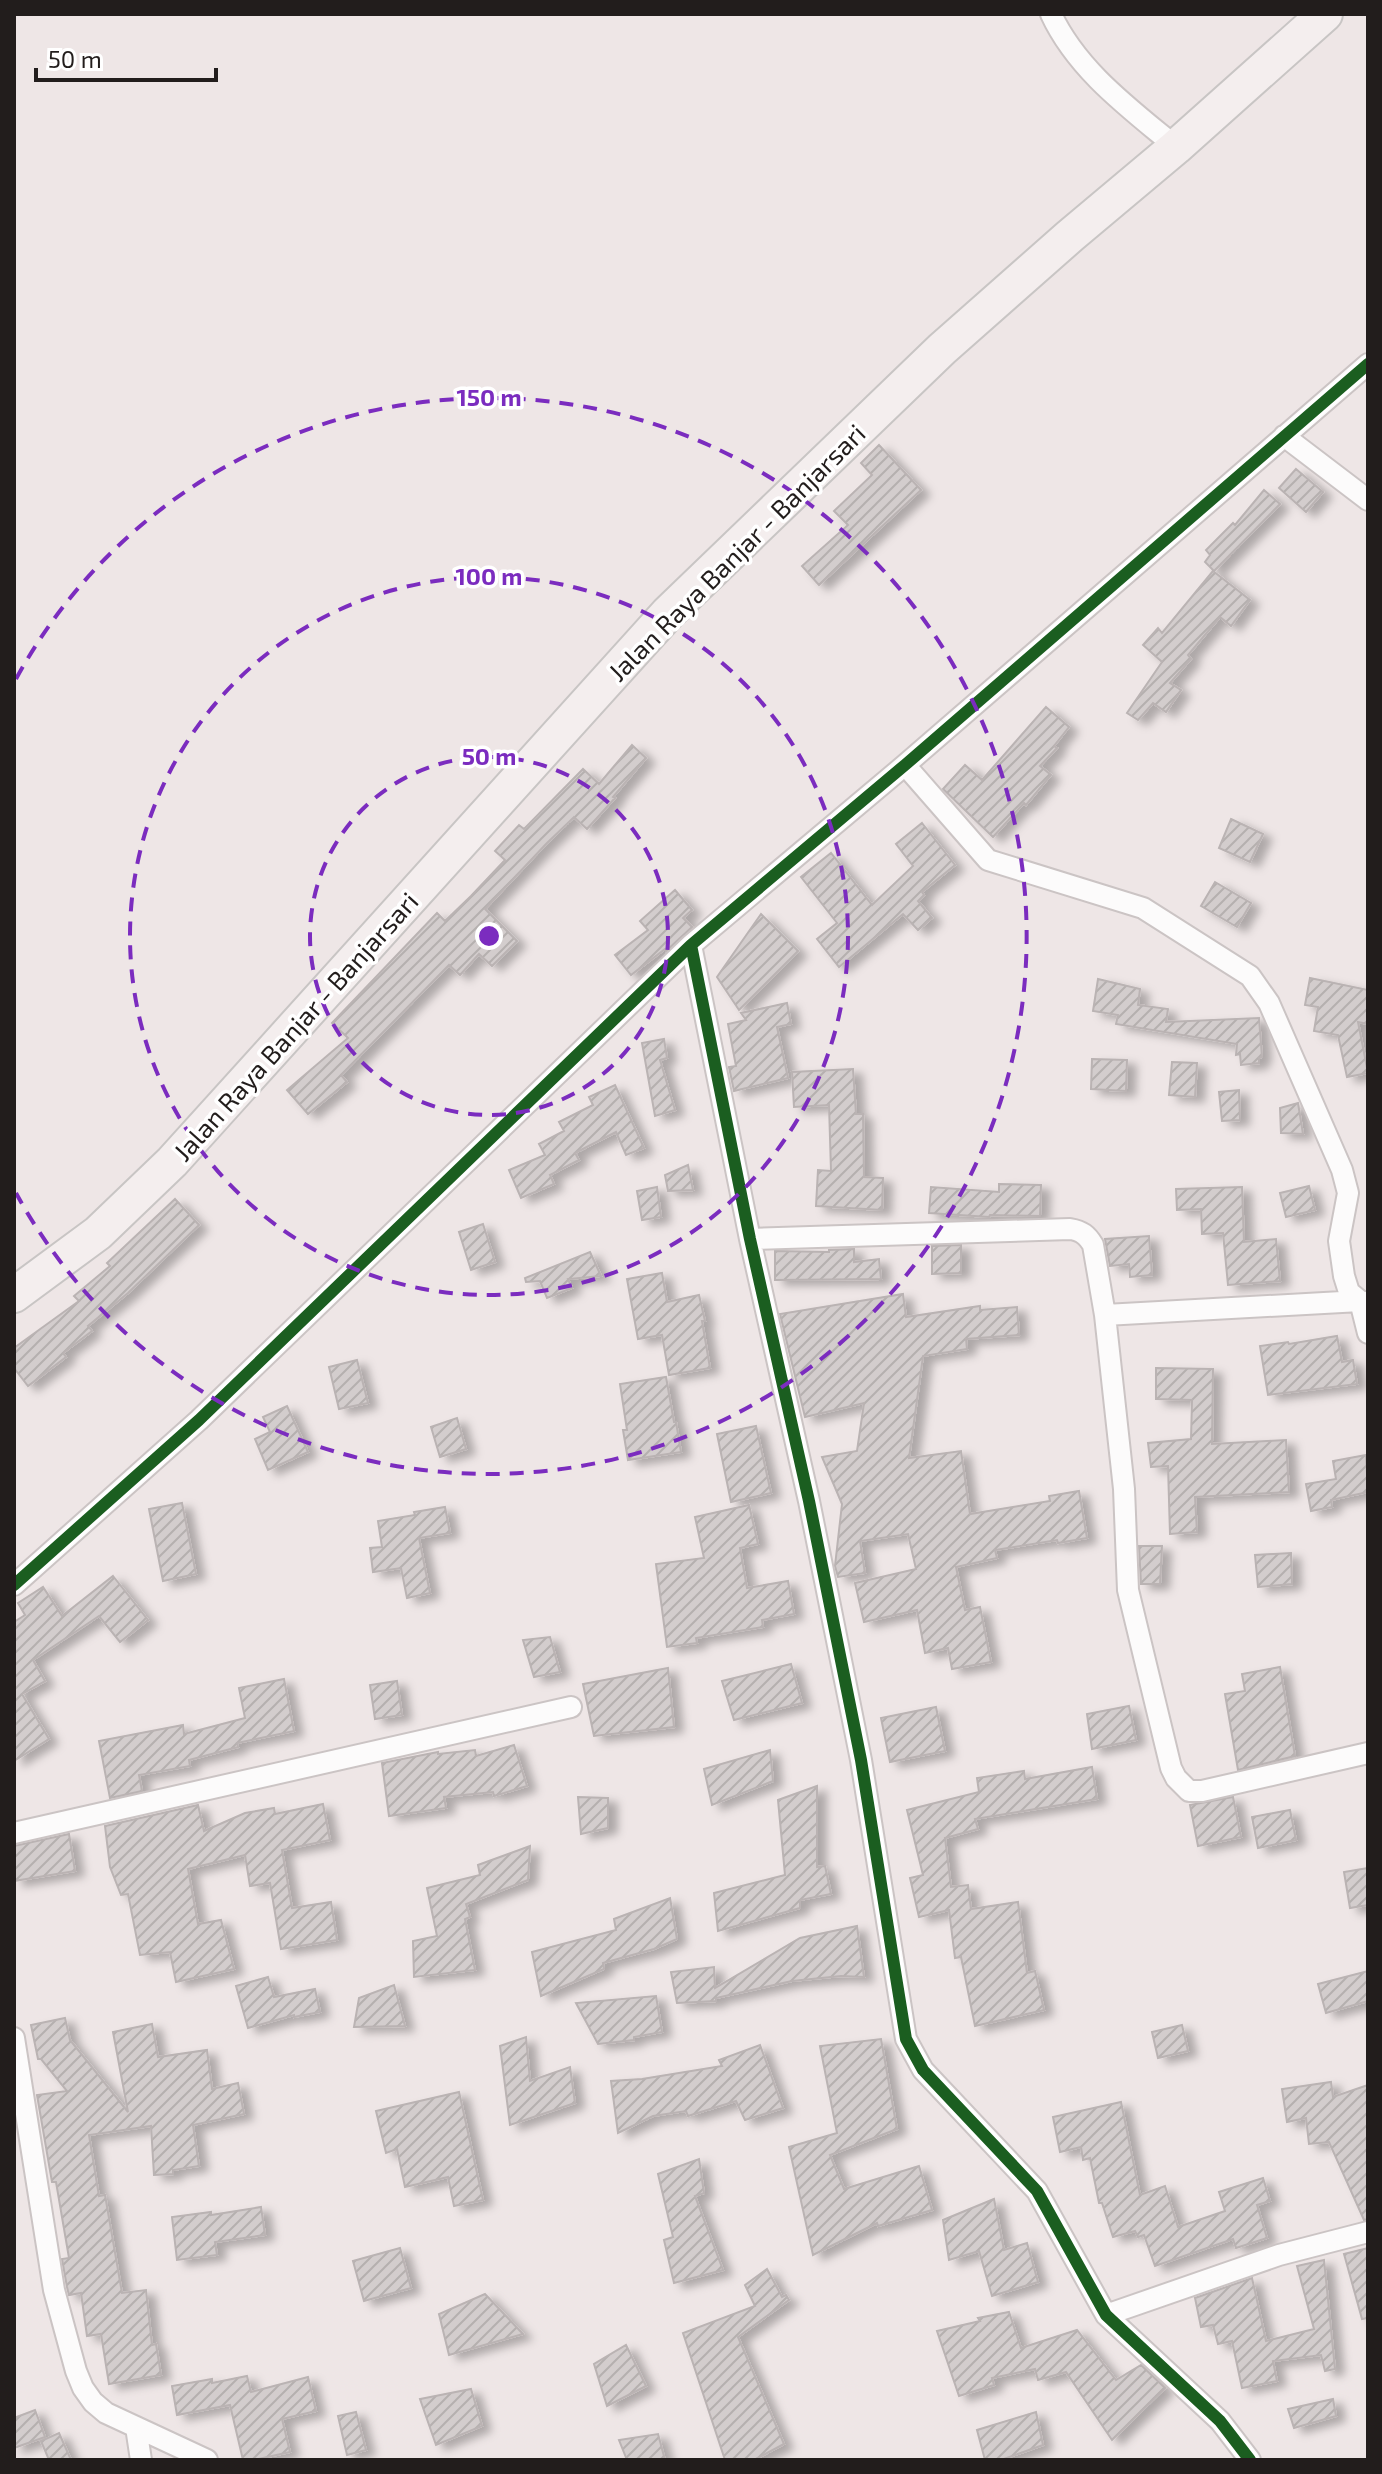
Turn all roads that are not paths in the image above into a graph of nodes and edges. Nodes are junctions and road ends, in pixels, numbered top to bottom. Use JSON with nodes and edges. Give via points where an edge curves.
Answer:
{"nodes":[{"id":1,"x":1051,"y":14,"type":"edge"},
{"id":2,"x":1325,"y":14,"type":"edge"},
{"id":3,"x":1176,"y":147,"type":"junction"},
{"id":4,"x":1368,"y":364,"type":"edge"},
{"id":5,"x":1284,"y":436,"type":"junction"},
{"id":6,"x":1368,"y":500,"type":"edge"},
{"id":7,"x":905,"y":765,"type":"junction"},
{"id":8,"x":691,"y":945,"type":"junction"},
{"id":9,"x":750,"y":1239,"type":"junction"},
{"id":10,"x":14,"y":1295,"type":"edge"},
{"id":11,"x":1364,"y":1302,"type":"edge"},
{"id":12,"x":1105,"y":1315,"type":"junction"},
{"id":13,"x":1368,"y":1333,"type":"edge"},
{"id":14,"x":14,"y":1585,"type":"edge"},
{"id":15,"x":571,"y":1707,"type":"dead end"},
{"id":16,"x":1368,"y":1753,"type":"edge"},
{"id":17,"x":14,"y":1833,"type":"edge"},
{"id":18,"x":14,"y":2038,"type":"edge"},
{"id":19,"x":1368,"y":2232,"type":"edge"},
{"id":20,"x":1106,"y":2315,"type":"junction"},
{"id":21,"x":136,"y":2427,"type":"junction"},
{"id":22,"x":141,"y":2460,"type":"edge"},
{"id":23,"x":207,"y":2460,"type":"edge"},
{"id":24,"x":1250,"y":2460,"type":"edge"}],
"edges":[{"from":1,"to":3,"type":"street","via":[[1062,39],[1108,91]]},
{"from":2,"to":3,"type":"highway","name":"Jalan Raya Banjar - Banjarsari"},
{"from":3,"to":10,"type":"highway","name":"Jalan Raya Banjar - Banjarsari","via":[[942,349],[668,613],[172,1162],[98,1233]]},
{"from":4,"to":5,"type":"street"},
{"from":5,"to":6,"type":"street"},
{"from":5,"to":7,"type":"street"},
{"from":7,"to":8,"type":"street"},
{"from":7,"to":11,"type":"street","via":[[988,860],[1143,908],[1250,976],[1269,1003],[1342,1170],[1348,1193],[1339,1241],[1344,1276],[1349,1292]]},
{"from":8,"to":9,"type":"street"},
{"from":8,"to":14,"type":"street","via":[[199,1420]]},
{"from":9,"to":12,"type":"street","via":[[1079,1231],[1093,1245]]},
{"from":9,"to":20,"type":"street","via":[[861,1760],[906,2039],[923,2070],[1037,2191]]},
{"from":11,"to":12,"type":"street"},
{"from":11,"to":13,"type":"street"},
{"from":12,"to":16,"type":"street","via":[[1124,1489],[1128,1590],[1176,1778],[1189,1791],[1202,1791]]},
{"from":15,"to":17,"type":"street"},
{"from":18,"to":21,"type":"street","via":[[52,2280],[76,2371],[93,2402]]},
{"from":19,"to":20,"type":"street","via":[[1279,2255]]},
{"from":20,"to":24,"type":"street","via":[[1220,2421]]},
{"from":21,"to":22,"type":"street"},
{"from":21,"to":23,"type":"street"}]}
